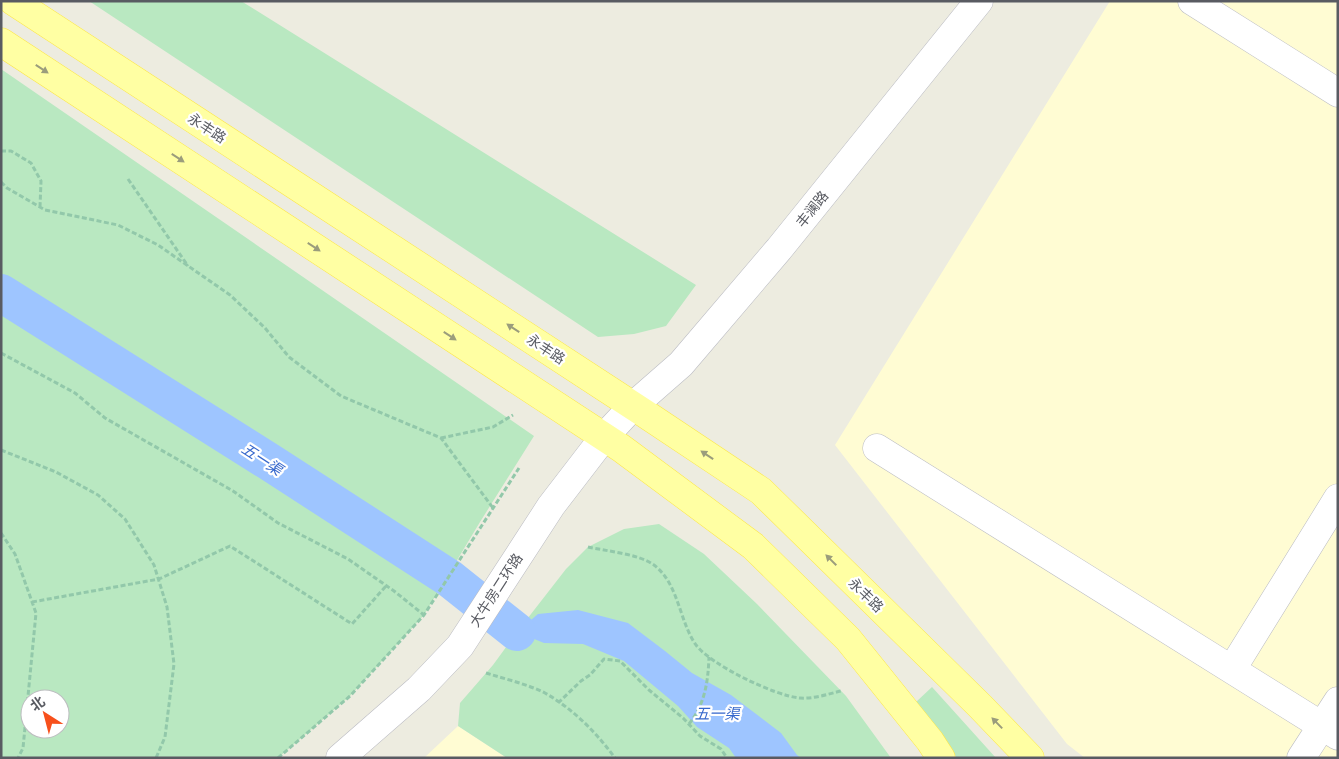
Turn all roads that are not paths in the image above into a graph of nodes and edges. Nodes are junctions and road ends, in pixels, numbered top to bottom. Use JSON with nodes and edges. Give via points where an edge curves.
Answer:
{"nodes":[{"id":1,"x":13,"y":1,"type":"edge"},
{"id":2,"x":979,"y":1,"type":"edge"},
{"id":3,"x":1192,"y":1,"type":"edge"},
{"id":4,"x":1,"y":42,"type":"edge"},
{"id":5,"x":1338,"y":93,"type":"edge"},
{"id":6,"x":633,"y":406,"type":"junction"},
{"id":7,"x":604,"y":436,"type":"junction"},
{"id":8,"x":878,"y":448,"type":"dead end"},
{"id":9,"x":1338,"y":498,"type":"edge"},
{"id":10,"x":1232,"y":669,"type":"junction"},
{"id":11,"x":1338,"y":701,"type":"edge"},
{"id":12,"x":1330,"y":731,"type":"edge"},
{"id":13,"x":340,"y":758,"type":"edge"},
{"id":14,"x":941,"y":758,"type":"edge"},
{"id":15,"x":1030,"y":758,"type":"edge"},
{"id":16,"x":1301,"y":758,"type":"edge"}],
"edges":[{"from":6,"to":1,"type":"main road","name":"永丰路","one_way":true},
{"from":2,"to":6,"type":"street","name":"丰澜路","via":[[779,249],[681,364]]},
{"from":3,"to":5,"type":"street"},
{"from":4,"to":7,"type":"main road","one_way":true},
{"from":6,"to":7,"type":"street","name":"大牛房二环路"},
{"from":15,"to":6,"type":"main road","name":"永丰路","one_way":true,"via":[[761,491]]},
{"from":7,"to":13,"type":"street","name":"大牛房二环路","via":[[551,506],[460,646],[419,689]]},
{"from":7,"to":14,"type":"main road","via":[[753,546],[848,639]]},
{"from":8,"to":10,"type":"street"},
{"from":9,"to":10,"type":"street"},
{"from":10,"to":12,"type":"street"},
{"from":11,"to":12,"type":"street"},
{"from":12,"to":16,"type":"street"}]}
